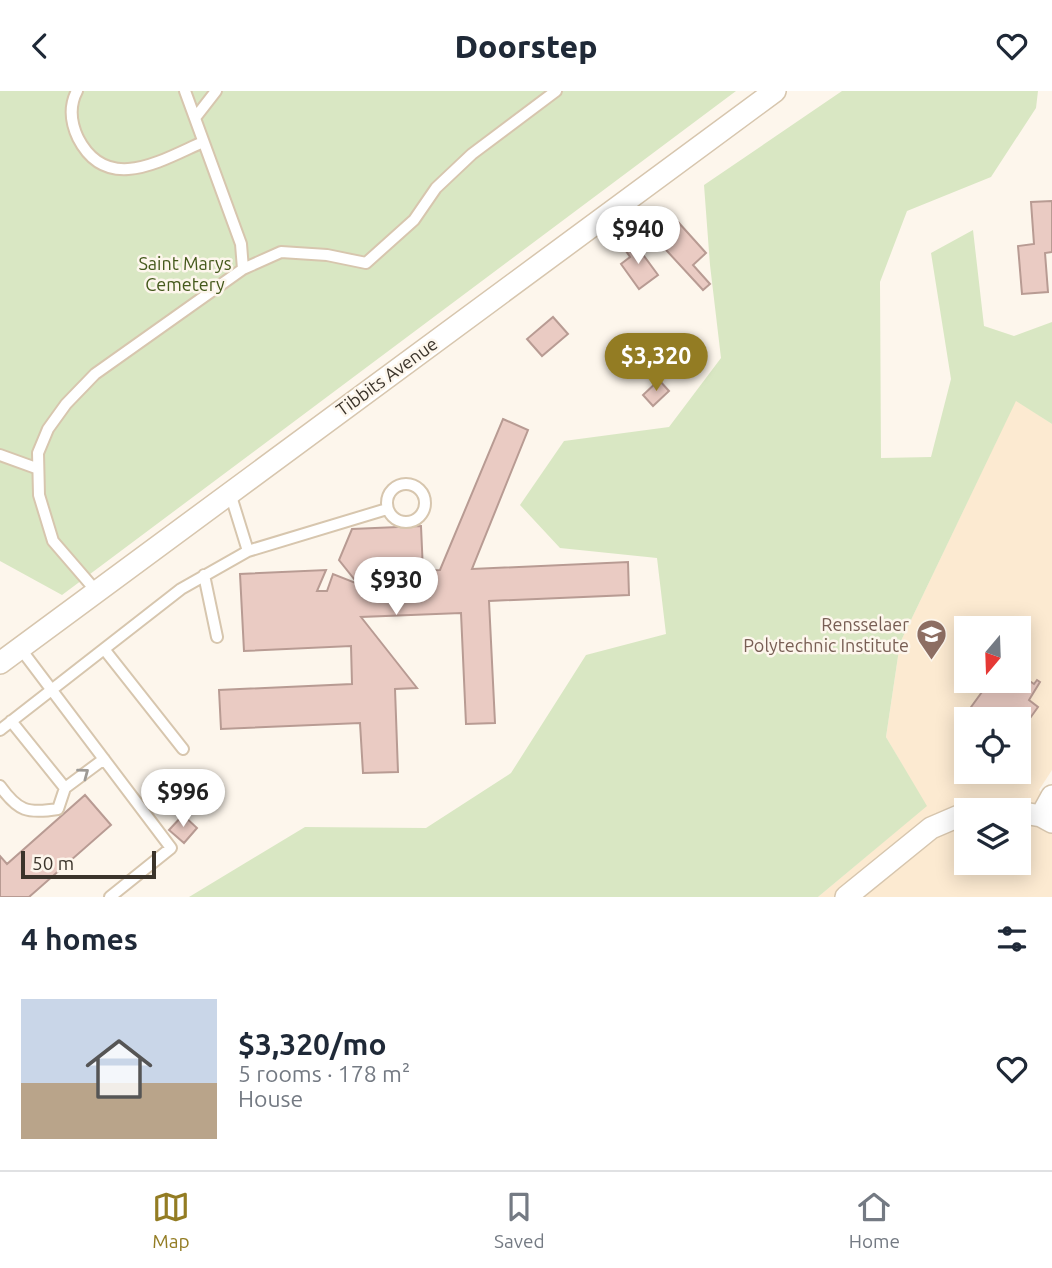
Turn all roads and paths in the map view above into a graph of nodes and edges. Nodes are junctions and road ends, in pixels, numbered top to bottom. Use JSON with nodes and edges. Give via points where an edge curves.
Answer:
{"nodes":[{"id":1,"x":77,"y":91,"type":"edge"},
{"id":2,"x":186,"y":91,"type":"edge"},
{"id":3,"x":216,"y":91,"type":"edge"},
{"id":4,"x":556,"y":91,"type":"edge"},
{"id":5,"x":775,"y":91,"type":"edge"},
{"id":6,"x":195,"y":118,"type":"junction"},
{"id":7,"x":203,"y":142,"type":"junction"},
{"id":8,"x":243,"y":268,"type":"junction"},
{"id":9,"x":0,"y":455,"type":"edge"},
{"id":10,"x":36,"y":468,"type":"junction"},
{"id":11,"x":230,"y":493,"type":"junction"},
{"id":12,"x":387,"y":509,"type":"dead end"},
{"id":13,"x":247,"y":551,"type":"junction"},
{"id":14,"x":204,"y":575,"type":"junction"},
{"id":15,"x":97,"y":592,"type":"junction"},
{"id":16,"x":217,"y":637,"type":"dead end"},
{"id":17,"x":20,"y":648,"type":"junction"},
{"id":18,"x":104,"y":649,"type":"junction"},
{"id":19,"x":0,"y":663,"type":"edge"},
{"id":20,"x":52,"y":689,"type":"junction"},
{"id":21,"x":10,"y":721,"type":"junction"},
{"id":22,"x":0,"y":730,"type":"edge"},
{"id":23,"x":183,"y":749,"type":"dead end"},
{"id":24,"x":104,"y":759,"type":"junction"},
{"id":25,"x":0,"y":786,"type":"edge"},
{"id":26,"x":65,"y":788,"type":"junction"},
{"id":27,"x":1052,"y":796,"type":"edge"},
{"id":28,"x":954,"y":818,"type":"edge"},
{"id":29,"x":1047,"y":819,"type":"edge"},
{"id":30,"x":110,"y":897,"type":"edge"},
{"id":31,"x":846,"y":897,"type":"edge"}],
"edges":[{"from":1,"to":7,"type":"lane","via":[[71,117],[75,132],[84,149],[111,168],[142,169]]},
{"from":2,"to":6,"type":"lane"},
{"from":3,"to":6,"type":"lane"},
{"from":4,"to":8,"type":"lane","via":[[472,154],[436,188],[414,220],[366,263],[327,254],[281,252]]},
{"from":5,"to":11,"type":"street","name":"Tibbits Avenue"},
{"from":6,"to":7,"type":"lane"},
{"from":7,"to":8,"type":"lane","via":[[241,244]]},
{"from":8,"to":10,"type":"lane","via":[[94,374],[48,429]]},
{"from":9,"to":10,"type":"lane"},
{"from":10,"to":15,"type":"lane","via":[[53,541]]},
{"from":11,"to":13,"type":"lane"},
{"from":11,"to":15,"type":"street","name":"Tibbits Avenue"},
{"from":12,"to":13,"type":"lane"},
{"from":13,"to":14,"type":"lane"},
{"from":14,"to":16,"type":"lane"},
{"from":14,"to":18,"type":"lane"},
{"from":15,"to":17,"type":"street","name":"Tibbits Avenue"},
{"from":17,"to":19,"type":"street","name":"Tibbits Avenue"},
{"from":17,"to":20,"type":"lane"},
{"from":18,"to":20,"type":"lane"},
{"from":18,"to":23,"type":"lane"},
{"from":20,"to":21,"type":"lane"},
{"from":20,"to":24,"type":"lane"},
{"from":21,"to":22,"type":"lane"},
{"from":21,"to":26,"type":"lane"},
{"from":26,"to":24,"type":"lane","one_way":true},
{"from":24,"to":30,"type":"lane","via":[[171,848]]},
{"from":25,"to":26,"type":"lane","via":[[14,805],[35,813],[58,809]]},
{"from":27,"to":29,"type":"street"},
{"from":28,"to":31,"type":"street","via":[[931,828]]}]}
